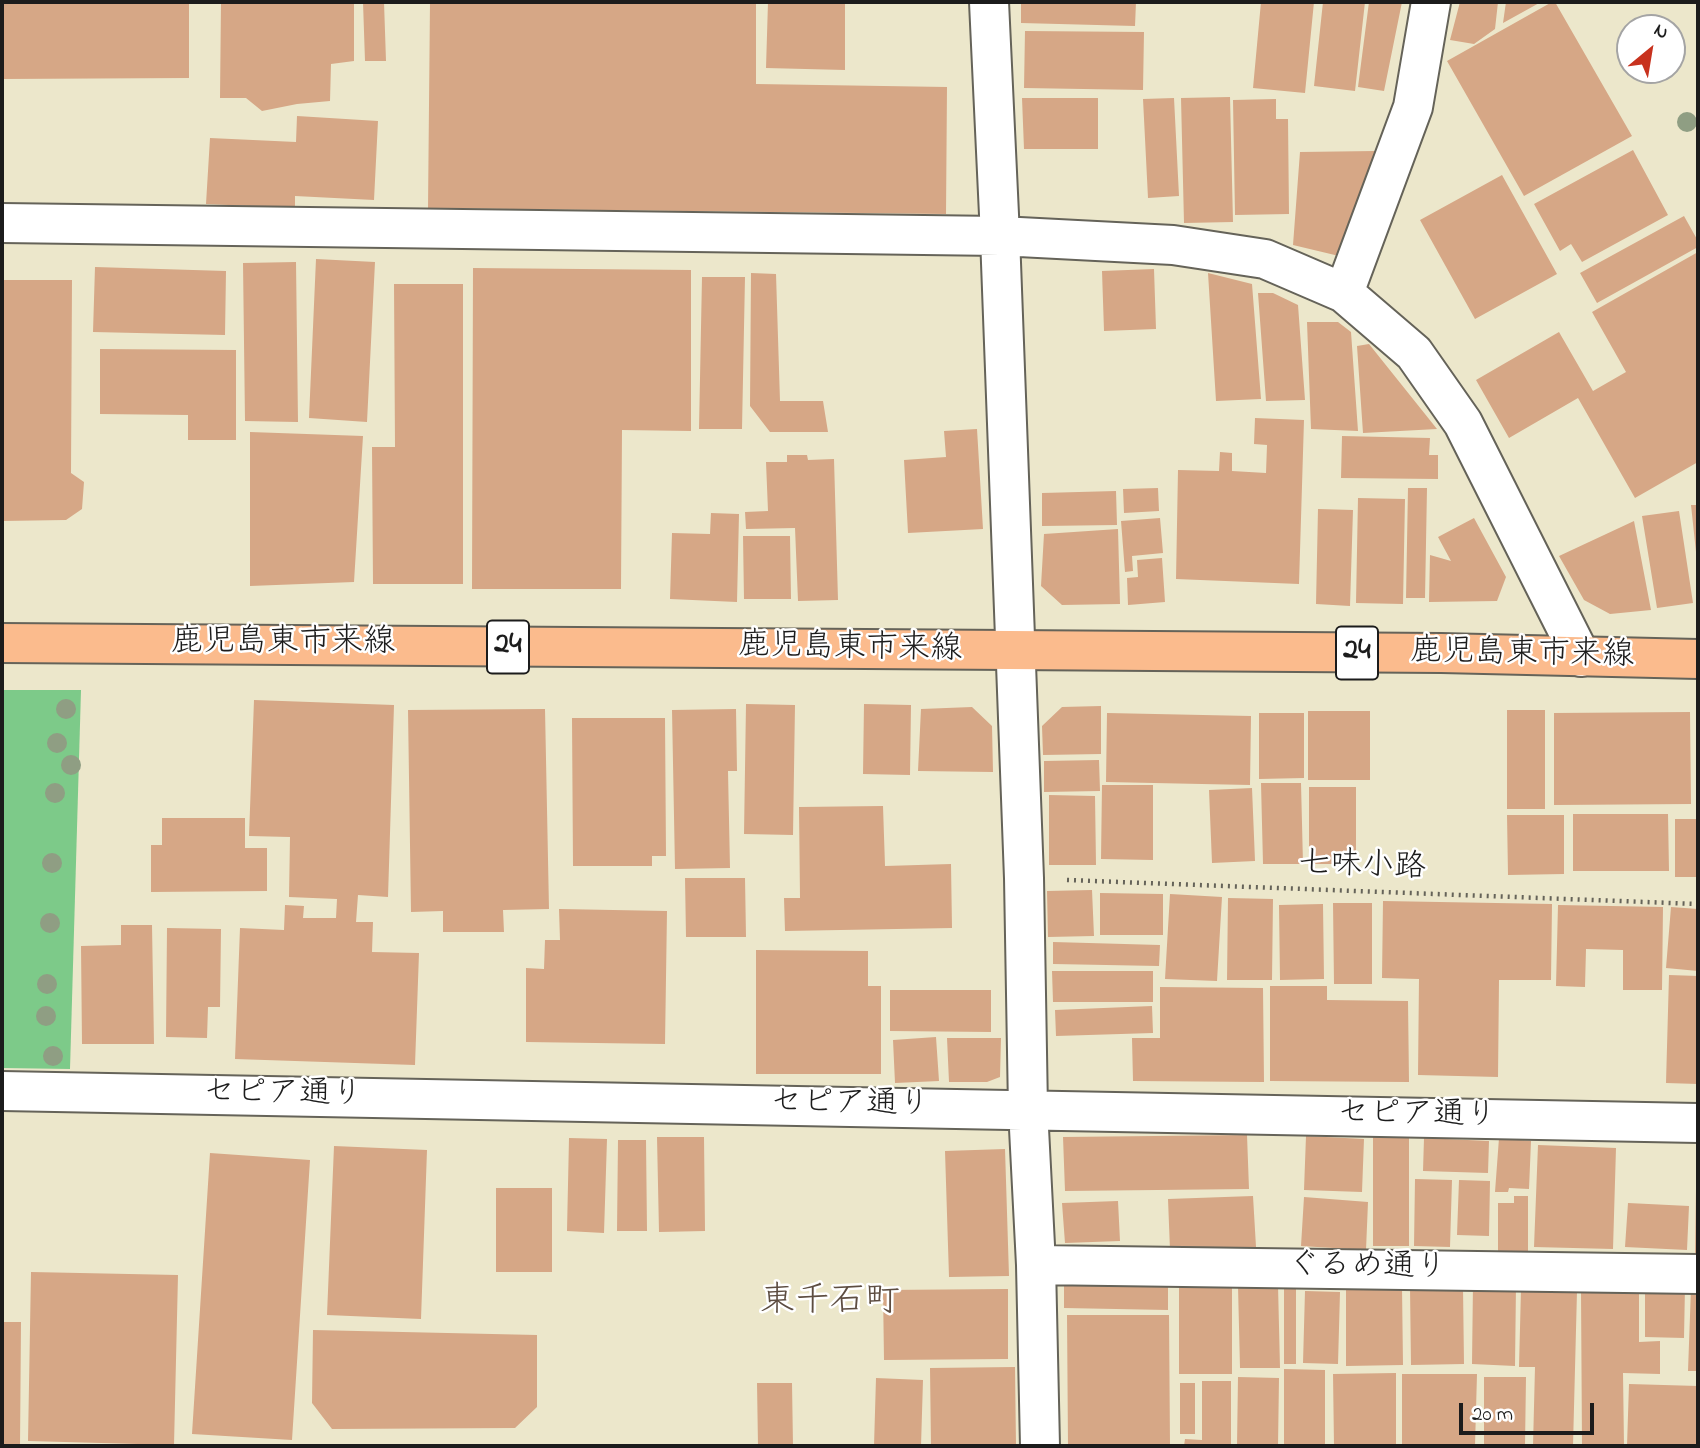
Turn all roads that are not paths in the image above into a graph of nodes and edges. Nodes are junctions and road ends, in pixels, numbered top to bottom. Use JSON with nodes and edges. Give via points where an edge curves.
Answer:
{"nodes":[{"id":1,"x":989,"y":2,"type":"edge"},
{"id":2,"x":1431,"y":2,"type":"edge"},
{"id":3,"x":2,"y":223,"type":"edge"},
{"id":4,"x":1000,"y":236,"type":"junction"},
{"id":5,"x":1344,"y":293,"type":"junction"},
{"id":6,"x":2,"y":643,"type":"edge"},
{"id":7,"x":1015,"y":652,"type":"junction"},
{"id":8,"x":1581,"y":657,"type":"junction"},
{"id":9,"x":1698,"y":659,"type":"edge"},
{"id":10,"x":2,"y":1091,"type":"edge"},
{"id":11,"x":1028,"y":1109,"type":"junction"},
{"id":12,"x":1698,"y":1123,"type":"edge"},
{"id":13,"x":1036,"y":1265,"type":"junction"},
{"id":14,"x":1698,"y":1274,"type":"edge"},
{"id":15,"x":1040,"y":1446,"type":"edge"}],
"edges":[{"from":1,"to":4,"type":"street"},
{"from":2,"to":5,"type":"street","via":[[1413,107]]},
{"from":3,"to":4,"type":"street"},
{"from":4,"to":5,"type":"street","via":[[1174,245],[1265,259]]},
{"from":4,"to":7,"type":"street"},
{"from":5,"to":8,"type":"street","via":[[1414,353],[1463,423]]},
{"from":6,"to":7,"type":"main road","name":"鹿児島東市来線","number":"24"},
{"from":7,"to":8,"type":"main road","name":"鹿児島東市来線","number":"24"},
{"from":7,"to":11,"type":"street"},
{"from":8,"to":9,"type":"main road","name":"鹿児島東市来線","number":"24"},
{"from":10,"to":11,"type":"street","name":"セピア通り"},
{"from":11,"to":12,"type":"street","name":"セピア通り"},
{"from":11,"to":13,"type":"street"},
{"from":13,"to":14,"type":"street","name":"ぐるめ通り"},
{"from":13,"to":15,"type":"street"}]}
